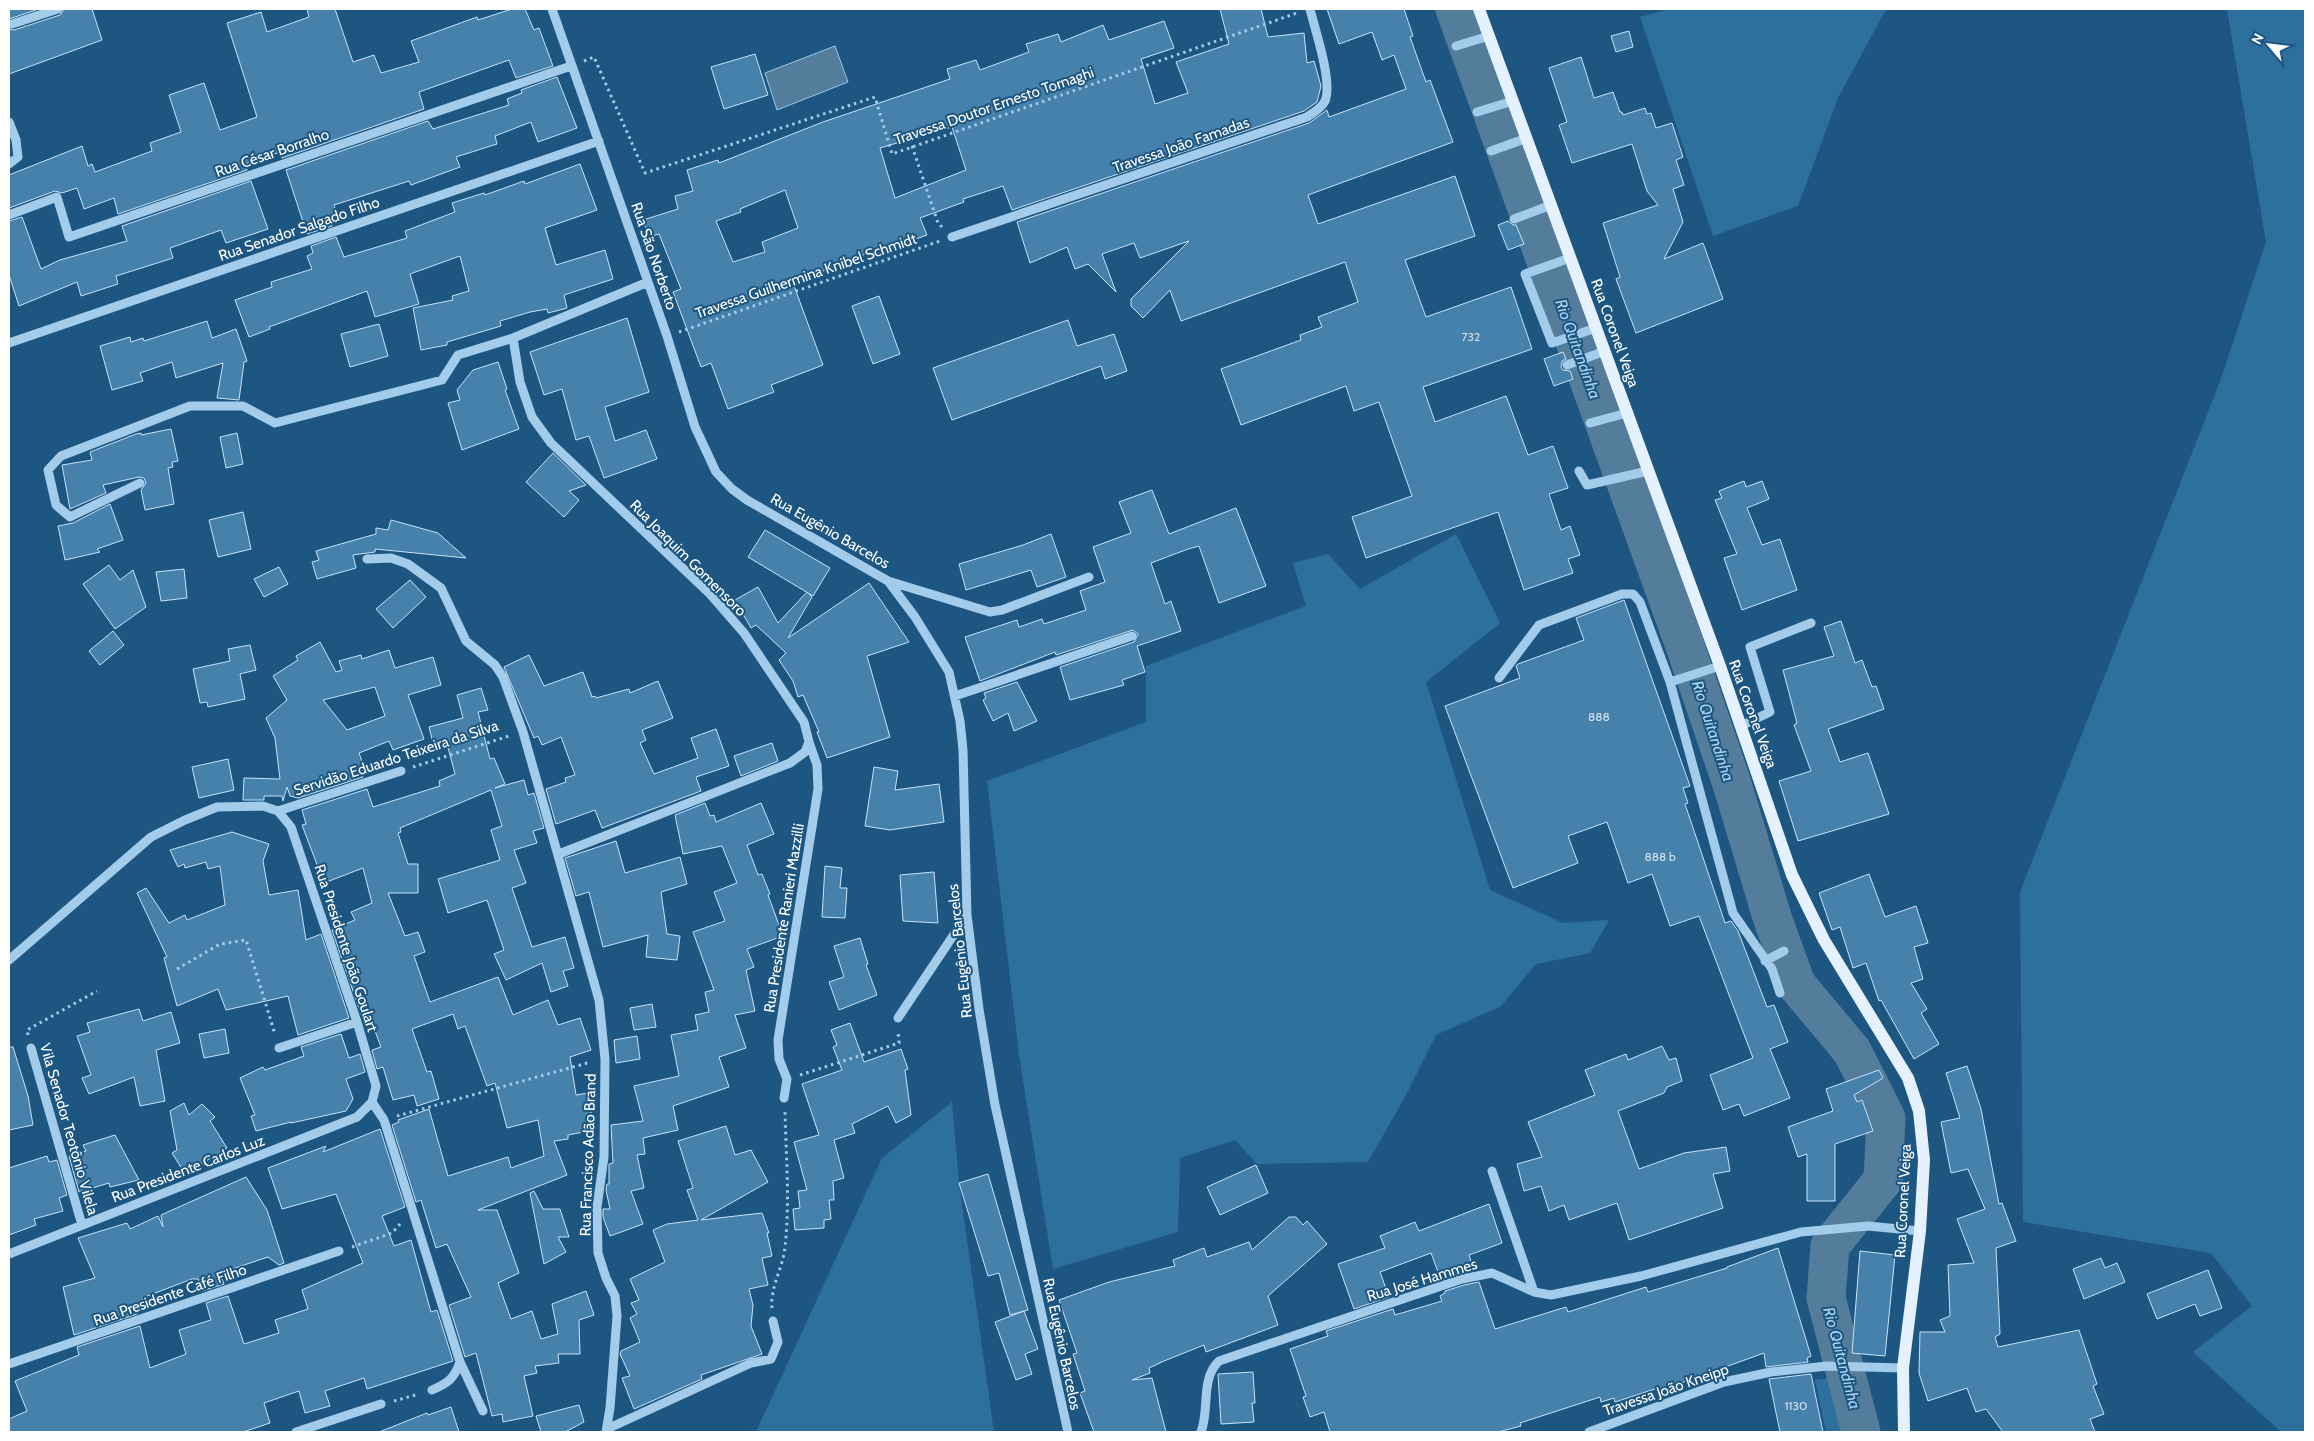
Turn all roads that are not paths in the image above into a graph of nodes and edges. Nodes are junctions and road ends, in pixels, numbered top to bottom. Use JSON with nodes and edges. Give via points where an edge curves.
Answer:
{"nodes":[{"id":1,"x":58,"y":9,"type":"edge"},
{"id":2,"x":552,"y":9,"type":"edge"},
{"id":3,"x":1479,"y":9,"type":"edge"},
{"id":4,"x":1307,"y":10,"type":"edge"},
{"id":5,"x":12,"y":24,"type":"dead end"},
{"id":6,"x":1489,"y":36,"type":"junction"},
{"id":7,"x":1456,"y":46,"type":"dead end"},
{"id":8,"x":572,"y":66,"type":"junction"},
{"id":9,"x":1513,"y":101,"type":"junction"},
{"id":10,"x":1477,"y":112,"type":"dead end"},
{"id":11,"x":9,"y":122,"type":"edge"},
{"id":12,"x":1527,"y":138,"type":"junction"},
{"id":13,"x":599,"y":141,"type":"junction"},
{"id":14,"x":1491,"y":151,"type":"dead end"},
{"id":15,"x":9,"y":164,"type":"edge"},
{"id":16,"x":1551,"y":206,"type":"junction"},
{"id":17,"x":9,"y":215,"type":"edge"},
{"id":18,"x":1514,"y":219,"type":"dead end"},
{"id":19,"x":952,"y":237,"type":"road end"},
{"id":20,"x":1570,"y":258,"type":"junction"},
{"id":21,"x":648,"y":282,"type":"junction"},
{"id":22,"x":1596,"y":328,"type":"junction"},
{"id":23,"x":513,"y":338,"type":"junction"},
{"id":24,"x":9,"y":344,"type":"edge"},
{"id":25,"x":1604,"y":351,"type":"junction"},
{"id":26,"x":1568,"y":364,"type":"dead end"},
{"id":27,"x":1627,"y":413,"type":"junction"},
{"id":28,"x":1590,"y":423,"type":"dead end"},
{"id":29,"x":1579,"y":471,"type":"dead end"},
{"id":30,"x":1648,"y":471,"type":"junction"},
{"id":31,"x":140,"y":483,"type":"dead end"},
{"id":32,"x":747,"y":500,"type":"joint"},
{"id":33,"x":367,"y":559,"type":"dead end"},
{"id":34,"x":1089,"y":577,"type":"dead end"},
{"id":35,"x":888,"y":581,"type":"junction"},
{"id":36,"x":1811,"y":623,"type":"dead end"},
{"id":37,"x":1132,"y":636,"type":"dead end"},
{"id":38,"x":1720,"y":666,"type":"junction"},
{"id":39,"x":1499,"y":678,"type":"dead end"},
{"id":40,"x":1670,"y":682,"type":"junction"},
{"id":41,"x":955,"y":696,"type":"junction"},
{"id":42,"x":1740,"y":726,"type":"junction"},
{"id":43,"x":809,"y":742,"type":"junction"},
{"id":44,"x":401,"y":771,"type":"road end"},
{"id":45,"x":278,"y":811,"type":"junction"},
{"id":46,"x":559,"y":854,"type":"junction"},
{"id":47,"x":967,"y":915,"type":"junction"},
{"id":48,"x":1784,"y":951,"type":"dead end"},
{"id":49,"x":9,"y":960,"type":"edge"},
{"id":50,"x":1766,"y":961,"type":"junction"},
{"id":51,"x":1780,"y":993,"type":"dead end"},
{"id":52,"x":898,"y":1018,"type":"road end"},
{"id":53,"x":357,"y":1022,"type":"junction"},
{"id":54,"x":31,"y":1048,"type":"road end"},
{"id":55,"x":279,"y":1048,"type":"road end"},
{"id":56,"x":784,"y":1098,"type":"road end"},
{"id":57,"x":372,"y":1102,"type":"junction"},
{"id":58,"x":1492,"y":1171,"type":"dead end"},
{"id":59,"x":82,"y":1225,"type":"junction"},
{"id":60,"x":1920,"y":1231,"type":"junction"},
{"id":61,"x":339,"y":1251,"type":"road end"},
{"id":62,"x":9,"y":1254,"type":"edge"},
{"id":63,"x":1534,"y":1292,"type":"junction"},
{"id":64,"x":773,"y":1321,"type":"road end"},
{"id":65,"x":460,"y":1362,"type":"junction"},
{"id":66,"x":9,"y":1364,"type":"edge"},
{"id":67,"x":1903,"y":1368,"type":"junction"},
{"id":68,"x":432,"y":1390,"type":"road end"},
{"id":69,"x":381,"y":1404,"type":"road end"},
{"id":70,"x":483,"y":1410,"type":"dead end"},
{"id":71,"x":606,"y":1431,"type":"edge"},
{"id":72,"x":296,"y":1432,"type":"edge"},
{"id":73,"x":1068,"y":1432,"type":"edge"},
{"id":74,"x":1200,"y":1432,"type":"edge"},
{"id":75,"x":1589,"y":1432,"type":"edge"},
{"id":76,"x":1904,"y":1432,"type":"edge"}],
"edges":[{"from":1,"to":5,"type":"street"},
{"from":2,"to":8,"type":"street","name":"Rua São Norberto"},
{"from":3,"to":6,"type":"main road","name":"Rua Coronel Veiga"},
{"from":4,"to":19,"type":"street","name":"Travessa João Famadas","via":[[1328,89],[1324,103],[1307,117]]},
{"from":6,"to":7,"type":"street"},
{"from":6,"to":9,"type":"main road","name":"Rua Coronel Veiga"},
{"from":8,"to":13,"type":"street","name":"Rua São Norberto"},
{"from":8,"to":17,"type":"street","name":"Rua César Borralho","via":[[69,237],[57,197]]},
{"from":9,"to":10,"type":"street"},
{"from":9,"to":12,"type":"main road","name":"Rua Coronel Veiga"},
{"from":11,"to":15,"type":"street","via":[[18,157]]},
{"from":12,"to":14,"type":"street"},
{"from":12,"to":16,"type":"main road","name":"Rua Coronel Veiga"},
{"from":13,"to":21,"type":"street","name":"Rua São Norberto"},
{"from":13,"to":24,"type":"street","name":"Rua Senador Salgado Filho"},
{"from":16,"to":18,"type":"street"},
{"from":16,"to":20,"type":"main road","name":"Rua Coronel Veiga"},
{"from":20,"to":22,"type":"main road","name":"Rua Coronel Veiga"},
{"from":20,"to":22,"type":"street","via":[[1525,274],[1552,343]]},
{"from":21,"to":23,"type":"street"},
{"from":21,"to":32,"type":"street","name":"Rua São Norberto","via":[[705,452],[716,472]]},
{"from":22,"to":25,"type":"main road","name":"Rua Coronel Veiga"},
{"from":23,"to":31,"type":"street","via":[[458,354],[442,380],[275,423],[243,406],[190,406],[61,456],[48,470],[56,506],[70,517]]},
{"from":23,"to":43,"type":"street","name":"Rua Joaquim Gomensoro","via":[[520,382],[532,417],[551,443],[710,594],[744,633],[804,722]]},
{"from":25,"to":26,"type":"street"},
{"from":25,"to":27,"type":"main road","name":"Rua Coronel Veiga"},
{"from":27,"to":28,"type":"street"},
{"from":27,"to":30,"type":"main road","name":"Rua Coronel Veiga"},
{"from":29,"to":30,"type":"street","via":[[1587,485]]},
{"from":30,"to":38,"type":"main road","name":"Rua Coronel Veiga"},
{"from":32,"to":35,"type":"street","name":"Rua Eugênio Barcelos"},
{"from":33,"to":46,"type":"street","name":"Rua Francisco Adão Brand","via":[[391,558],[408,564],[441,588],[466,641],[495,665],[523,732]]},
{"from":34,"to":35,"type":"street","via":[[990,612]]},
{"from":35,"to":41,"type":"street","name":"Rua Eugênio Barcelos","via":[[949,672]]},
{"from":36,"to":42,"type":"street","via":[[1750,646],[1770,712]]},
{"from":37,"to":41,"type":"street"},
{"from":38,"to":40,"type":"street"},
{"from":38,"to":42,"type":"main road","name":"Rua Coronel Veiga"},
{"from":39,"to":40,"type":"street","via":[[1539,625],[1622,594],[1633,594],[1640,602]]},
{"from":40,"to":50,"type":"street","via":[[1733,913]]},
{"from":41,"to":47,"type":"street","name":"Rua Eugênio Barcelos","via":[[963,750]]},
{"from":42,"to":60,"type":"main road","name":"Rua Coronel Veiga","via":[[1807,910],[1908,1078],[1922,1130],[1924,1160]]},
{"from":43,"to":46,"type":"street","via":[[805,752],[790,763]]},
{"from":43,"to":56,"type":"street","name":"Rua Presidente Ranieri Mazzilli","via":[[817,765],[818,789],[778,1040],[779,1059],[787,1079]]},
{"from":44,"to":45,"type":"street","name":"Servidão Eduardo Teixeira da Silva"},
{"from":45,"to":49,"type":"street","via":[[263,806],[217,807],[151,837]]},
{"from":45,"to":53,"type":"street","name":"Rua Presidente João Goulart","via":[[291,827]]},
{"from":46,"to":71,"type":"street","name":"Rua Francisco Adão Brand","via":[[599,1000],[604,1058],[604,1157],[597,1207],[598,1253],[615,1296],[617,1316]]},
{"from":47,"to":52,"type":"street"},
{"from":47,"to":73,"type":"street","name":"Rua Eugênio Barcelos","via":[[978,1009],[995,1105]]},
{"from":48,"to":50,"type":"street"},
{"from":50,"to":51,"type":"street"},
{"from":53,"to":55,"type":"street"},
{"from":53,"to":57,"type":"street","name":"Rua Presidente João Goulart","via":[[376,1086]]},
{"from":54,"to":59,"type":"street","name":"Vila Senador Teotônio Vilela"},
{"from":57,"to":59,"type":"street","name":"Rua Presidente Carlos Luz","via":[[357,1117]]},
{"from":57,"to":65,"type":"street","via":[[384,1120]]},
{"from":58,"to":63,"type":"street"},
{"from":59,"to":62,"type":"street","name":"Rua Presidente Carlos Luz"},
{"from":60,"to":63,"type":"street","name":"Rua José Hammes","via":[[1868,1226],[1802,1232],[1600,1286],[1551,1295]]},
{"from":60,"to":67,"type":"main road","name":"Rua Coronel Veiga"},
{"from":61,"to":66,"type":"street","name":"Rua Presidente Café Filho"},
{"from":63,"to":74,"type":"street","name":"Rua José Hammes","via":[[1492,1273],[1462,1279],[1220,1361],[1208,1375],[1204,1424]]},
{"from":64,"to":71,"type":"street","name":"Rua Francisco Adão Brand","via":[[778,1342],[771,1359],[751,1362]]},
{"from":65,"to":68,"type":"street","via":[[455,1376],[448,1383]]},
{"from":65,"to":70,"type":"street"},
{"from":67,"to":75,"type":"street","name":"Travessa João Kneipp","via":[[1827,1366],[1771,1372],[1724,1382]]},
{"from":67,"to":76,"type":"main road","name":"Rua Coronel Veiga"},
{"from":69,"to":72,"type":"street"}]}
